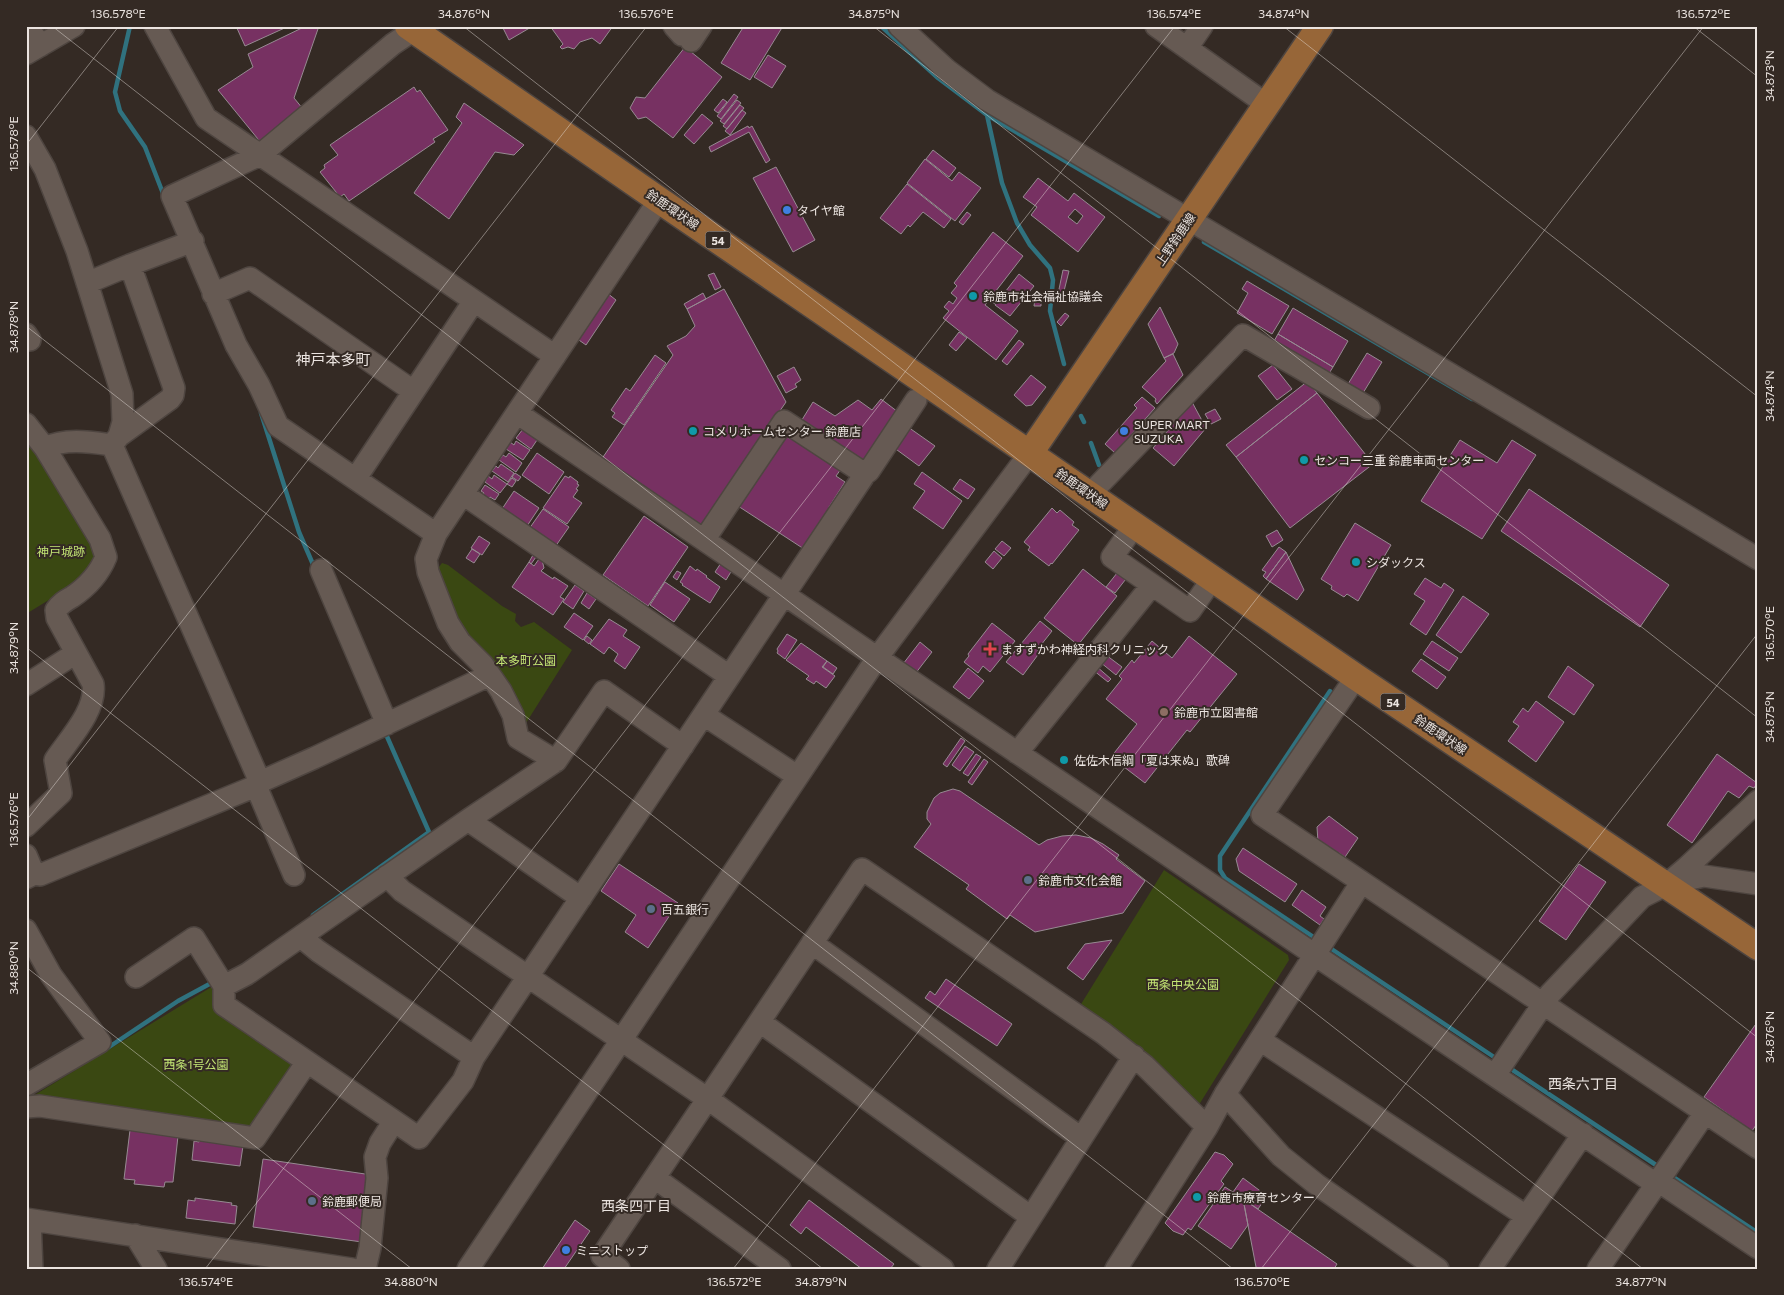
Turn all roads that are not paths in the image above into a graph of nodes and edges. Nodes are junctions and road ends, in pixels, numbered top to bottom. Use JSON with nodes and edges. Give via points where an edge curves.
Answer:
{"nodes":[{"id":1,"x":28,"y":26,"type":"edge"},
{"id":2,"x":74,"y":26,"type":"edge"},
{"id":3,"x":155,"y":26,"type":"edge"},
{"id":4,"x":899,"y":26,"type":"edge"},
{"id":5,"x":1156,"y":26,"type":"edge"},
{"id":6,"x":1202,"y":26,"type":"edge"},
{"id":7,"x":1320,"y":26,"type":"edge"},
{"id":8,"x":411,"y":28,"type":"edge"},
{"id":9,"x":1187,"y":48,"type":"junction"},
{"id":10,"x":33,"y":50,"type":"edge"},
{"id":11,"x":1266,"y":104,"type":"junction"},
{"id":12,"x":26,"y":136,"type":"edge"},
{"id":13,"x":260,"y":155,"type":"junction"},
{"id":14,"x":659,"y":200,"type":"junction"},
{"id":15,"x":1188,"y":220,"type":"junction"},
{"id":16,"x":186,"y":243,"type":"junction"},
{"id":17,"x":130,"y":265,"type":"junction"},
{"id":18,"x":87,"y":283,"type":"junction"},
{"id":19,"x":213,"y":294,"type":"junction"},
{"id":20,"x":474,"y":301,"type":"junction"},
{"id":21,"x":555,"y":356,"type":"junction"},
{"id":22,"x":413,"y":391,"type":"junction"},
{"id":23,"x":916,"y":400,"type":"dead end"},
{"id":24,"x":1369,"y":408,"type":"dead end"},
{"id":25,"x":517,"y":413,"type":"junction"},
{"id":26,"x":26,"y":424,"type":"edge"},
{"id":27,"x":115,"y":440,"type":"junction"},
{"id":28,"x":45,"y":448,"type":"junction"},
{"id":29,"x":1030,"y":453,"type":"junction"},
{"id":30,"x":865,"y":474,"type":"junction"},
{"id":31,"x":356,"y":478,"type":"junction"},
{"id":32,"x":463,"y":494,"type":"junction"},
{"id":33,"x":1090,"y":494,"type":"junction"},
{"id":34,"x":1135,"y":524,"type":"junction"},
{"id":35,"x":436,"y":534,"type":"junction"},
{"id":36,"x":704,"y":540,"type":"junction"},
{"id":37,"x":1758,"y":559,"type":"edge"},
{"id":38,"x":321,"y":570,"type":"dead end"},
{"id":39,"x":1213,"y":578,"type":"junction"},
{"id":40,"x":1152,"y":585,"type":"junction"},
{"id":41,"x":783,"y":595,"type":"junction"},
{"id":42,"x":76,"y":653,"type":"junction"},
{"id":43,"x":877,"y":658,"type":"junction"},
{"id":44,"x":490,"y":675,"type":"junction"},
{"id":45,"x":729,"y":676,"type":"junction"},
{"id":46,"x":1356,"y":676,"type":"junction"},
{"id":47,"x":26,"y":685,"type":"edge"},
{"id":48,"x":704,"y":715,"type":"junction"},
{"id":49,"x":383,"y":726,"type":"junction"},
{"id":50,"x":683,"y":746,"type":"junction"},
{"id":51,"x":1016,"y":753,"type":"junction"},
{"id":52,"x":556,"y":761,"type":"junction"},
{"id":53,"x":797,"y":776,"type":"junction"},
{"id":54,"x":258,"y":784,"type":"junction"},
{"id":55,"x":1758,"y":801,"type":"edge"},
{"id":56,"x":468,"y":820,"type":"junction"},
{"id":57,"x":26,"y":826,"type":"edge"},
{"id":58,"x":29,"y":869,"type":"edge"},
{"id":59,"x":294,"y":875,"type":"dead end"},
{"id":60,"x":387,"y":876,"type":"junction"},
{"id":61,"x":1361,"y":883,"type":"junction"},
{"id":62,"x":1758,"y":884,"type":"edge"},
{"id":63,"x":1666,"y":885,"type":"junction"},
{"id":64,"x":581,"y":898,"type":"junction"},
{"id":65,"x":26,"y":930,"type":"edge"},
{"id":66,"x":301,"y":937,"type":"junction"},
{"id":67,"x":812,"y":943,"type":"junction"},
{"id":68,"x":1320,"y":947,"type":"junction"},
{"id":69,"x":1758,"y":947,"type":"edge"},
{"id":70,"x":136,"y":977,"type":"dead end"},
{"id":71,"x":529,"y":977,"type":"junction"},
{"id":72,"x":219,"y":979,"type":"junction"},
{"id":73,"x":1543,"y":1004,"type":"junction"},
{"id":74,"x":760,"y":1022,"type":"junction"},
{"id":75,"x":622,"y":1040,"type":"junction"},
{"id":76,"x":1260,"y":1040,"type":"junction"},
{"id":77,"x":1134,"y":1056,"type":"junction"},
{"id":78,"x":474,"y":1057,"type":"junction"},
{"id":79,"x":307,"y":1062,"type":"junction"},
{"id":80,"x":1500,"y":1067,"type":"junction"},
{"id":81,"x":1225,"y":1094,"type":"junction"},
{"id":82,"x":708,"y":1099,"type":"junction"},
{"id":83,"x":27,"y":1100,"type":"edge"},
{"id":84,"x":1705,"y":1113,"type":"junction"},
{"id":85,"x":394,"y":1121,"type":"junction"},
{"id":86,"x":1207,"y":1127,"type":"junction"},
{"id":87,"x":1583,"y":1134,"type":"junction"},
{"id":88,"x":1081,"y":1138,"type":"junction"},
{"id":89,"x":1758,"y":1148,"type":"edge"},
{"id":90,"x":655,"y":1178,"type":"junction"},
{"id":91,"x":1657,"y":1182,"type":"junction"},
{"id":92,"x":1526,"y":1216,"type":"junction"},
{"id":93,"x":1030,"y":1217,"type":"junction"},
{"id":94,"x":28,"y":1220,"type":"edge"},
{"id":95,"x":135,"y":1235,"type":"junction"},
{"id":96,"x":1758,"y":1248,"type":"edge"},
{"id":97,"x":1603,"y":1267,"type":"edge"},
{"id":98,"x":32,"y":1269,"type":"edge"},
{"id":99,"x":156,"y":1269,"type":"edge"},
{"id":100,"x":352,"y":1269,"type":"edge"},
{"id":101,"x":365,"y":1269,"type":"edge"},
{"id":102,"x":468,"y":1269,"type":"edge"},
{"id":103,"x":619,"y":1269,"type":"edge"},
{"id":104,"x":780,"y":1269,"type":"edge"},
{"id":105,"x":943,"y":1269,"type":"edge"},
{"id":106,"x":998,"y":1269,"type":"edge"},
{"id":107,"x":1116,"y":1269,"type":"edge"},
{"id":108,"x":1438,"y":1269,"type":"edge"},
{"id":109,"x":1490,"y":1269,"type":"edge"}],
"edges":[{"from":1,"to":10,"type":"street"},
{"from":2,"to":10,"type":"street"},
{"from":3,"to":13,"type":"street","via":[[206,118]]},
{"from":4,"to":15,"type":"street","via":[[981,96]]},
{"from":5,"to":9,"type":"street"},
{"from":6,"to":9,"type":"street"},
{"from":7,"to":11,"type":"main road","name":"上野鈴鹿線"},
{"from":8,"to":13,"type":"street"},
{"from":8,"to":14,"type":"main road","name":"鈴鹿環状線","number":"54"},
{"from":9,"to":11,"type":"street"},
{"from":11,"to":15,"type":"main road","name":"上野鈴鹿線"},
{"from":12,"to":18,"type":"street","via":[[45,170]]},
{"from":13,"to":16,"type":"street","via":[[172,196]]},
{"from":13,"to":20,"type":"street"},
{"from":14,"to":21,"type":"street"},
{"from":14,"to":29,"type":"main road","name":"鈴鹿環状線","number":"54"},
{"from":15,"to":29,"type":"main road","name":"上野鈴鹿線"},
{"from":15,"to":37,"type":"street"},
{"from":16,"to":17,"type":"street"},
{"from":16,"to":19,"type":"street"},
{"from":17,"to":18,"type":"street"},
{"from":17,"to":27,"type":"street","via":[[174,388],[170,399]]},
{"from":18,"to":27,"type":"street","via":[[122,394],[123,422]]},
{"from":19,"to":22,"type":"street","via":[[250,278]]},
{"from":19,"to":31,"type":"street","via":[[278,426]]},
{"from":20,"to":21,"type":"street"},
{"from":20,"to":22,"type":"street"},
{"from":21,"to":25,"type":"street"},
{"from":22,"to":31,"type":"street"},
{"from":23,"to":30,"type":"street"},
{"from":24,"to":33,"type":"street","via":[[1243,335]]},
{"from":25,"to":32,"type":"street"},
{"from":25,"to":36,"type":"street"},
{"from":26,"to":28,"type":"street"},
{"from":27,"to":28,"type":"street","via":[[80,441]]},
{"from":27,"to":54,"type":"street"},
{"from":28,"to":42,"type":"street","via":[[100,539],[106,557],[95,578],[56,610]]},
{"from":29,"to":33,"type":"main road","name":"鈴鹿環状線","number":"54"},
{"from":29,"to":43,"type":"street"},
{"from":30,"to":36,"type":"street","via":[[784,421]]},
{"from":30,"to":41,"type":"street"},
{"from":31,"to":35,"type":"street"},
{"from":32,"to":35,"type":"street"},
{"from":32,"to":45,"type":"street"},
{"from":33,"to":34,"type":"main road","name":"鈴鹿環状線","number":"54"},
{"from":34,"to":39,"type":"main road","name":"鈴鹿環状線","number":"54"},
{"from":34,"to":40,"type":"street","via":[[1112,558]]},
{"from":35,"to":44,"type":"street","via":[[426,559],[428,572],[448,623],[460,642]]},
{"from":36,"to":41,"type":"street"},
{"from":38,"to":49,"type":"street"},
{"from":39,"to":40,"type":"street","via":[[1190,611]]},
{"from":39,"to":46,"type":"main road","name":"鈴鹿環状線","number":"54"},
{"from":40,"to":51,"type":"street"},
{"from":41,"to":43,"type":"street"},
{"from":41,"to":45,"type":"street"},
{"from":42,"to":47,"type":"street"},
{"from":42,"to":57,"type":"street","via":[[93,684],[91,706],[54,760],[61,793]]},
{"from":43,"to":51,"type":"street"},
{"from":43,"to":53,"type":"street"},
{"from":44,"to":49,"type":"street"},
{"from":44,"to":52,"type":"street","via":[[513,714],[518,738]]},
{"from":45,"to":48,"type":"street"},
{"from":46,"to":61,"type":"street","via":[[1262,815]]},
{"from":46,"to":63,"type":"main road","name":"鈴鹿環状線","number":"54"},
{"from":48,"to":50,"type":"street"},
{"from":48,"to":53,"type":"street"},
{"from":49,"to":54,"type":"street"},
{"from":50,"to":52,"type":"street","via":[[604,691]]},
{"from":50,"to":64,"type":"street"},
{"from":51,"to":68,"type":"street"},
{"from":52,"to":56,"type":"street"},
{"from":53,"to":75,"type":"street"},
{"from":54,"to":58,"type":"street","via":[[40,875]]},
{"from":54,"to":59,"type":"street"},
{"from":55,"to":63,"type":"street"},
{"from":56,"to":60,"type":"street"},
{"from":56,"to":64,"type":"street"},
{"from":60,"to":66,"type":"street"},
{"from":60,"to":71,"type":"street","via":[[402,890]]},
{"from":61,"to":68,"type":"street"},
{"from":61,"to":73,"type":"street"},
{"from":62,"to":63,"type":"street","via":[[1704,876]]},
{"from":63,"to":69,"type":"main road","name":"鈴鹿環状線","number":"54"},
{"from":63,"to":73,"type":"street","via":[[1642,897]]},
{"from":64,"to":71,"type":"street"},
{"from":65,"to":83,"type":"street","via":[[52,974],[100,1042]]},
{"from":66,"to":72,"type":"street","via":[[247,974]]},
{"from":66,"to":78,"type":"street","via":[[318,952]]},
{"from":67,"to":74,"type":"street"},
{"from":67,"to":77,"type":"street","via":[[862,869]]},
{"from":67,"to":88,"type":"street"},
{"from":68,"to":76,"type":"street"},
{"from":68,"to":80,"type":"street"},
{"from":70,"to":72,"type":"street","via":[[194,938]]},
{"from":71,"to":75,"type":"street"},
{"from":71,"to":78,"type":"street"},
{"from":72,"to":79,"type":"street","via":[[224,1005]]},
{"from":73,"to":80,"type":"street"},
{"from":73,"to":84,"type":"street"},
{"from":74,"to":82,"type":"street"},
{"from":74,"to":93,"type":"street"},
{"from":75,"to":82,"type":"street"},
{"from":75,"to":102,"type":"street"},
{"from":76,"to":81,"type":"street"},
{"from":76,"to":92,"type":"street"},
{"from":77,"to":86,"type":"street"},
{"from":77,"to":88,"type":"street"},
{"from":78,"to":85,"type":"street","via":[[463,1081],[419,1138]]},
{"from":79,"to":83,"type":"street","via":[[255,1138],[40,1106]]},
{"from":79,"to":85,"type":"street"},
{"from":80,"to":87,"type":"street"},
{"from":81,"to":86,"type":"street"},
{"from":81,"to":108,"type":"street","via":[[1281,1156]]},
{"from":82,"to":90,"type":"street"},
{"from":82,"to":105,"type":"street"},
{"from":84,"to":89,"type":"street"},
{"from":84,"to":91,"type":"street"},
{"from":85,"to":101,"type":"street","via":[[375,1157],[377,1178]]},
{"from":86,"to":107,"type":"street"},
{"from":87,"to":91,"type":"street"},
{"from":87,"to":92,"type":"street"},
{"from":88,"to":93,"type":"street"},
{"from":90,"to":103,"type":"street","via":[[602,1256]]},
{"from":90,"to":104,"type":"street"},
{"from":91,"to":96,"type":"street"},
{"from":91,"to":97,"type":"street"},
{"from":92,"to":109,"type":"street"},
{"from":93,"to":106,"type":"street"},
{"from":94,"to":95,"type":"street"},
{"from":94,"to":98,"type":"street"},
{"from":95,"to":99,"type":"street"},
{"from":95,"to":100,"type":"street"}]}
